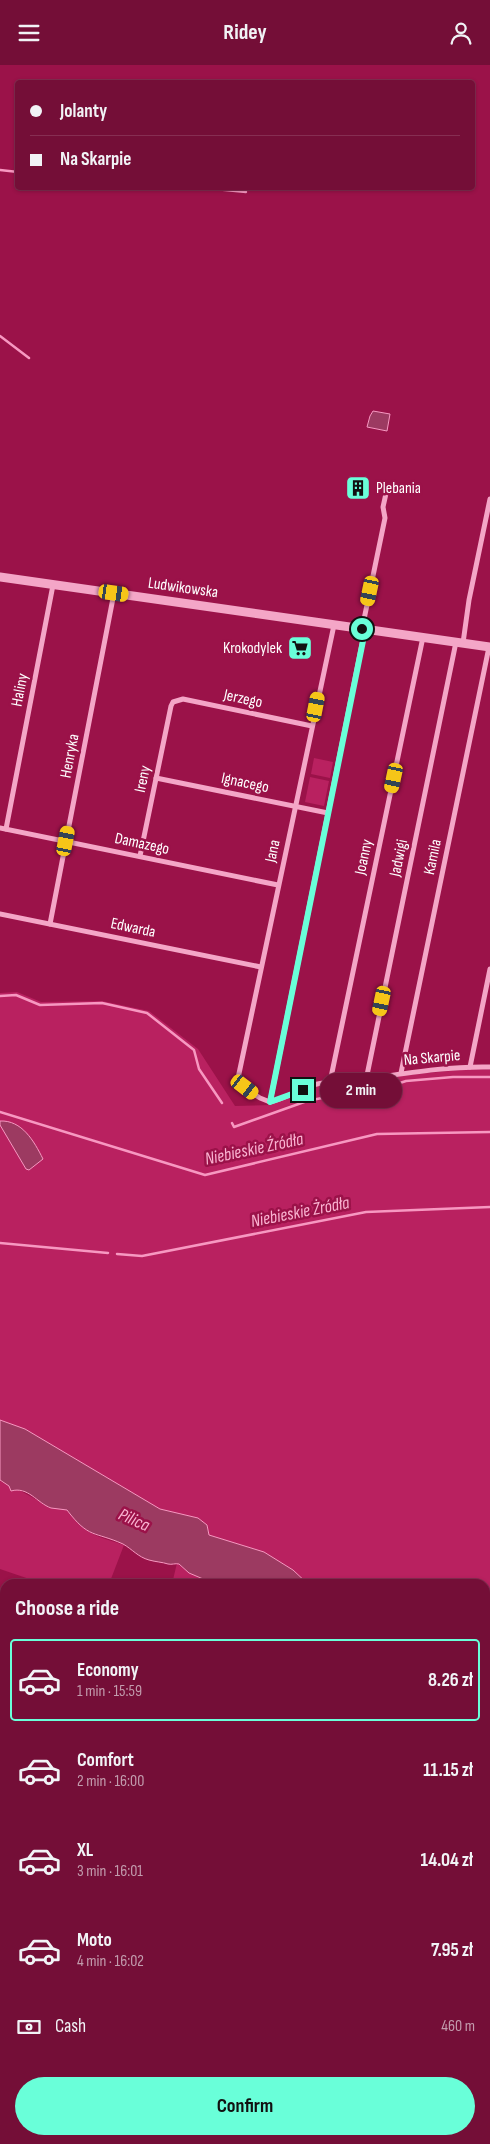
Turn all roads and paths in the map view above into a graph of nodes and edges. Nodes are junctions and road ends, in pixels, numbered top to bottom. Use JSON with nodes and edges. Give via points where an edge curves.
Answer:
{"nodes":[{"id":1,"x":387,"y":489,"type":"dead end"},
{"id":2,"x":490,"y":499,"type":"edge"},
{"id":3,"x":0,"y":577,"type":"edge"},
{"id":4,"x":53,"y":585,"type":"junction"},
{"id":5,"x":114,"y":593,"type":"junction"},
{"id":6,"x":334,"y":625,"type":"junction"},
{"id":7,"x":363,"y":629,"type":"junction"},
{"id":8,"x":423,"y":637,"type":"junction"},
{"id":9,"x":459,"y":642,"type":"junction"},
{"id":10,"x":489,"y":647,"type":"edge"},
{"id":11,"x":171,"y":706,"type":"joint"},
{"id":12,"x":312,"y":726,"type":"junction"},
{"id":13,"x":156,"y":778,"type":"junction"},
{"id":14,"x":295,"y":807,"type":"junction"},
{"id":15,"x":328,"y":813,"type":"junction"},
{"id":16,"x":3,"y":828,"type":"edge"},
{"id":17,"x":66,"y":841,"type":"junction"},
{"id":18,"x":140,"y":856,"type":"junction"},
{"id":19,"x":278,"y":885,"type":"junction"},
{"id":20,"x":0,"y":914,"type":"edge"},
{"id":21,"x":50,"y":924,"type":"junction"},
{"id":22,"x":261,"y":967,"type":"junction"},
{"id":23,"x":490,"y":969,"type":"edge"},
{"id":24,"x":470,"y":1067,"type":"junction"},
{"id":25,"x":490,"y":1067,"type":"edge"},
{"id":26,"x":401,"y":1073,"type":"junction"},
{"id":27,"x":366,"y":1080,"type":"junction"},
{"id":28,"x":330,"y":1082,"type":"junction"},
{"id":29,"x":270,"y":1102,"type":"junction"}],
"edges":[{"from":1,"to":7,"type":"street","via":[[383,507],[385,518]]},
{"from":2,"to":9,"type":"street"},
{"from":3,"to":4,"type":"street","name":"Ludwikowska"},
{"from":4,"to":5,"type":"street","name":"Ludwikowska"},
{"from":4,"to":16,"type":"street","name":"Haliny"},
{"from":5,"to":6,"type":"street","name":"Ludwikowska"},
{"from":5,"to":17,"type":"street","name":"Henryka"},
{"from":6,"to":7,"type":"street","name":"Ludwikowska"},
{"from":6,"to":12,"type":"street","name":"Jana"},
{"from":7,"to":8,"type":"street","name":"Ludwikowska"},
{"from":7,"to":15,"type":"street"},
{"from":8,"to":9,"type":"street","name":"Ludwikowska"},
{"from":8,"to":28,"type":"street","name":"Joanny"},
{"from":9,"to":10,"type":"street","name":"Ludwikowska"},
{"from":9,"to":27,"type":"street","name":"Jadwigi"},
{"from":10,"to":26,"type":"street","name":"Kamila"},
{"from":11,"to":12,"type":"street","name":"Jerzego","via":[[183,699]]},
{"from":11,"to":13,"type":"street","name":"Ireny"},
{"from":12,"to":14,"type":"street","name":"Jana"},
{"from":13,"to":14,"type":"street","name":"Ignacego"},
{"from":13,"to":18,"type":"street","name":"Ireny"},
{"from":14,"to":15,"type":"street","name":"Ignacego"},
{"from":14,"to":19,"type":"street","name":"Jana"},
{"from":15,"to":29,"type":"street"},
{"from":16,"to":17,"type":"street","name":"Damazego"},
{"from":17,"to":18,"type":"street","name":"Damazego"},
{"from":17,"to":21,"type":"street","name":"Henryka"},
{"from":18,"to":19,"type":"street","name":"Damazego"},
{"from":19,"to":22,"type":"street","name":"Jana"},
{"from":20,"to":21,"type":"street","name":"Edwarda"},
{"from":21,"to":22,"type":"street","name":"Edwarda"},
{"from":22,"to":29,"type":"street","name":"Jana","via":[[237,1083]]},
{"from":23,"to":24,"type":"street"},
{"from":24,"to":25,"type":"street","name":"Na Skarpie"},
{"from":24,"to":26,"type":"street","name":"Na Skarpie"},
{"from":26,"to":27,"type":"street","name":"Na Skarpie"},
{"from":27,"to":28,"type":"street","name":"Na Skarpie"},
{"from":28,"to":29,"type":"street","name":"Na Skarpie"}]}
